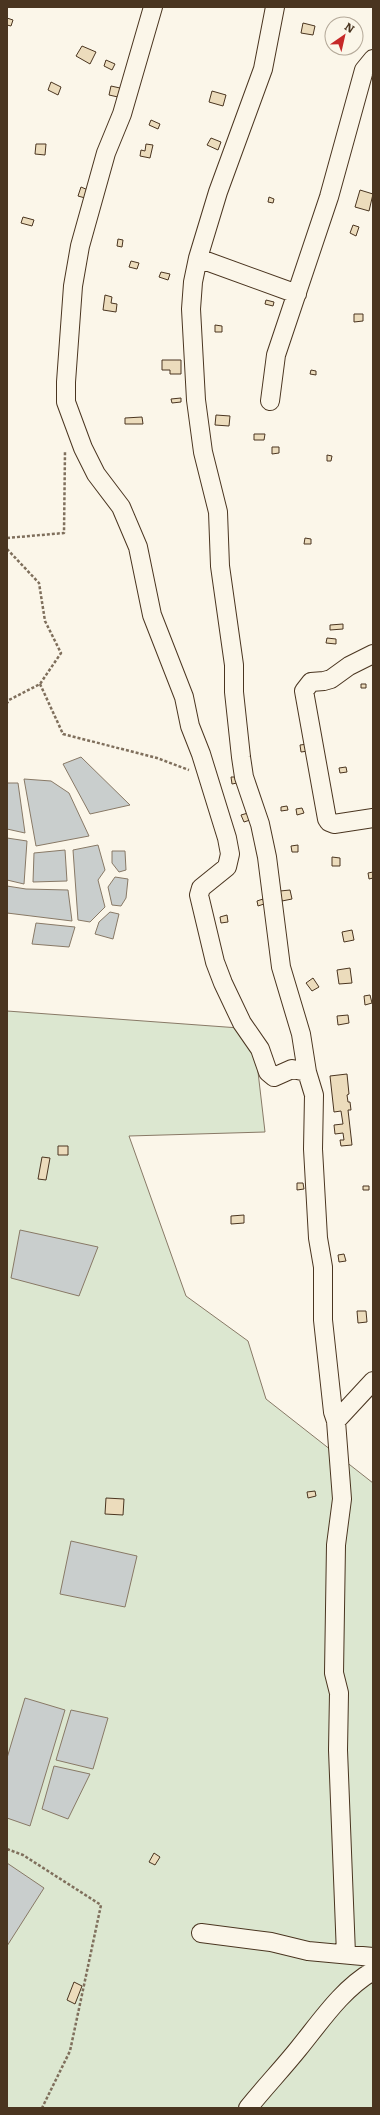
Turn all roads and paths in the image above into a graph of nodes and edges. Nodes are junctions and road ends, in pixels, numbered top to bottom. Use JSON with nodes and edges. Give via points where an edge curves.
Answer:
{"nodes":[{"id":1,"x":153,"y":7,"type":"edge"},
{"id":2,"x":275,"y":7,"type":"edge"},
{"id":3,"x":373,"y":59,"type":"edge"},
{"id":4,"x":198,"y":258,"type":"junction"},
{"id":5,"x":297,"y":294,"type":"junction"},
{"id":6,"x":270,"y":401,"type":"dead end"},
{"id":7,"x":65,"y":448,"type":"dead end"},
{"id":8,"x":7,"y":538,"type":"edge"},
{"id":9,"x":7,"y":549,"type":"edge"},
{"id":10,"x":373,"y":654,"type":"edge"},
{"id":11,"x":40,"y":684,"type":"junction"},
{"id":12,"x":7,"y":703,"type":"edge"},
{"id":13,"x":206,"y":776,"type":"junction"},
{"id":14,"x":373,"y":818,"type":"edge"},
{"id":15,"x":307,"y":1072,"type":"junction"},
{"id":16,"x":373,"y":1381,"type":"edge"},
{"id":17,"x":336,"y":1421,"type":"junction"},
{"id":18,"x":7,"y":1849,"type":"edge"},
{"id":19,"x":201,"y":1933,"type":"dead end"},
{"id":20,"x":346,"y":1954,"type":"junction"},
{"id":21,"x":373,"y":1957,"type":"edge"},
{"id":22,"x":373,"y":1972,"type":"edge"},
{"id":23,"x":42,"y":2108,"type":"edge"},
{"id":24,"x":248,"y":2108,"type":"edge"}],
"edges":[{"from":1,"to":13,"type":"street","via":[[122,114],[106,153],[80,246],[73,286],[66,402],[96,474],[121,507],[136,541],[152,615],[184,697]]},
{"from":2,"to":4,"type":"street","via":[[263,69],[218,192]]},
{"from":3,"to":5,"type":"street","via":[[364,70],[329,197]]},
{"from":4,"to":5,"type":"street"},
{"from":4,"to":15,"type":"street","via":[[191,309],[196,400],[203,452],[218,512],[221,579],[234,665],[234,692],[241,757],[244,777],[260,824],[267,857],[281,967],[301,1034]]},
{"from":5,"to":6,"type":"street","via":[[276,355]]},
{"from":7,"to":8,"type":"path","via":[[64,534]]},
{"from":9,"to":11,"type":"path","via":[[39,583],[45,621],[61,653]]},
{"from":10,"to":14,"type":"street","via":[[331,679],[311,682],[304,692],[327,819],[334,824]]},
{"from":11,"to":12,"type":"path"},
{"from":11,"to":13,"type":"path","via":[[63,734],[158,758]]},
{"from":13,"to":15,"type":"street","via":[[217,804],[230,854],[227,867],[201,888],[199,895],[215,962],[236,1012],[260,1049],[268,1072],[274,1077],[292,1069]]},
{"from":15,"to":17,"type":"street","via":[[314,1095],[313,1149],[318,1238],[323,1267],[323,1320]]},
{"from":16,"to":17,"type":"street"},
{"from":17,"to":20,"type":"street","via":[[342,1499],[336,1545],[334,1672],[339,1693],[338,1750]]},
{"from":18,"to":23,"type":"path","via":[[23,1855],[101,1905],[70,2051]]},
{"from":19,"to":20,"type":"street","via":[[270,1942],[308,1951]]},
{"from":20,"to":21,"type":"street"},
{"from":22,"to":24,"type":"street","via":[[361,1980],[321,2019],[300,2048]]}]}
